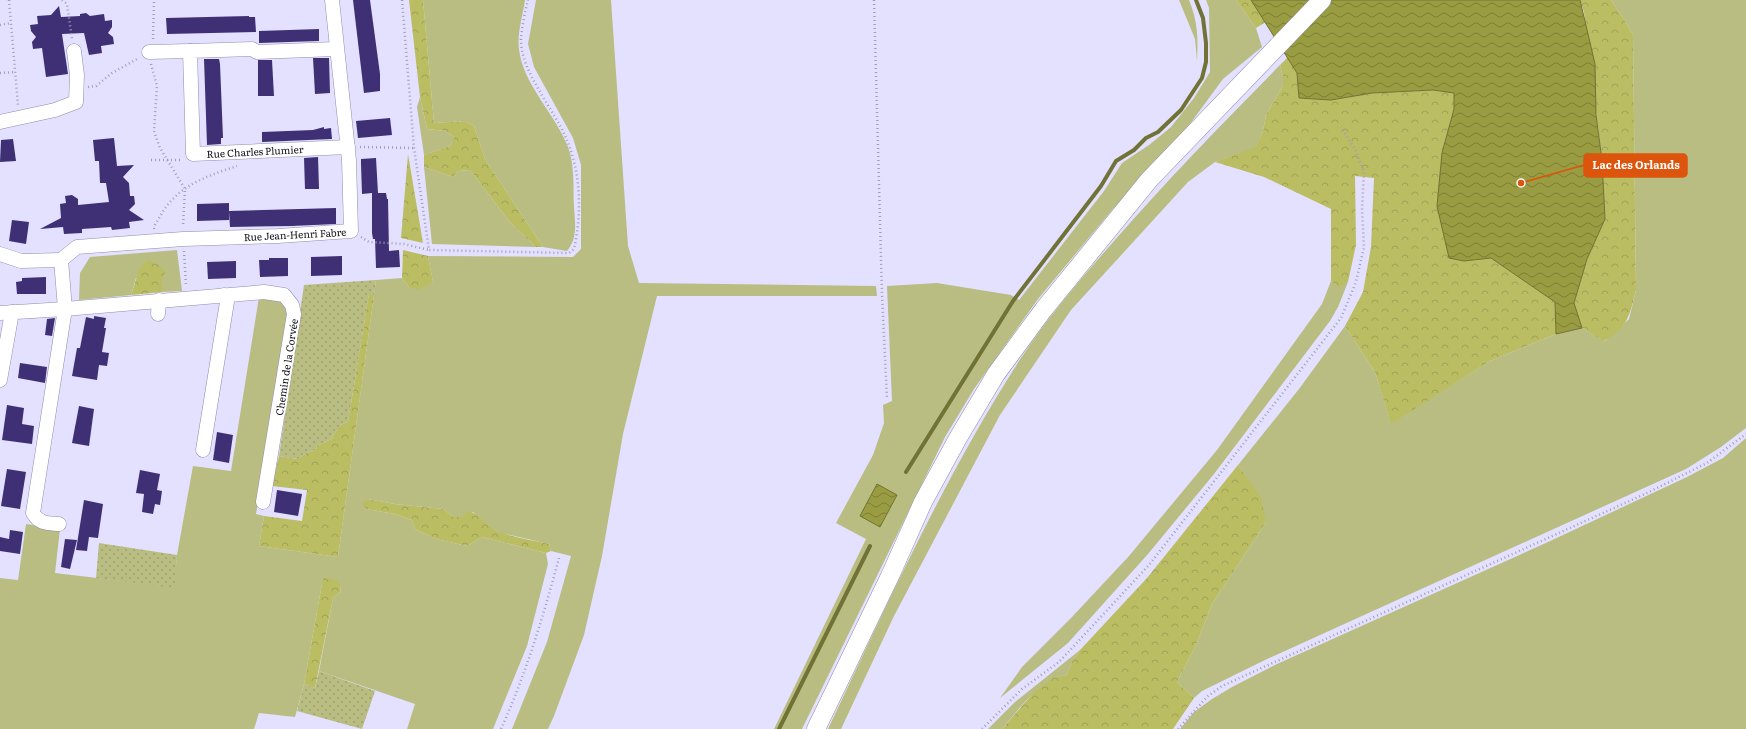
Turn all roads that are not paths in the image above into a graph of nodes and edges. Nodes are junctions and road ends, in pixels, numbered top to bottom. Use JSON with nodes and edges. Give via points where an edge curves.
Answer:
{"nodes":[{"id":1,"x":332,"y":0,"type":"edge"},
{"id":2,"x":1322,"y":0,"type":"edge"},
{"id":3,"x":336,"y":49,"type":"junction"},
{"id":4,"x":74,"y":51,"type":"road end"},
{"id":5,"x":190,"y":51,"type":"junction"},
{"id":6,"x":149,"y":52,"type":"road end"},
{"id":7,"x":0,"y":122,"type":"edge"},
{"id":8,"x":348,"y":147,"type":"junction"},
{"id":9,"x":0,"y":254,"type":"edge"},
{"id":10,"x":61,"y":260,"type":"junction"},
{"id":11,"x":224,"y":295,"type":"junction"},
{"id":12,"x":65,"y":309,"type":"junction"},
{"id":13,"x":6,"y":312,"type":"edge"},
{"id":14,"x":0,"y":380,"type":"edge"},
{"id":15,"x":203,"y":450,"type":"dead end"},
{"id":16,"x":263,"y":502,"type":"dead end"},
{"id":17,"x":59,"y":524,"type":"dead end"},
{"id":18,"x":816,"y":729,"type":"edge"}],
"edges":[{"from":1,"to":3,"type":"street","name":"Rue Jean-Henri Fabre"},
{"from":2,"to":18,"type":"main road","via":[[1149,180],[1044,308],[996,374],[923,502]]},
{"from":3,"to":5,"type":"street"},
{"from":3,"to":8,"type":"street","name":"Rue Jean-Henri Fabre"},
{"from":4,"to":7,"type":"street","via":[[77,75],[76,102],[56,110]]},
{"from":5,"to":6,"type":"street"},
{"from":5,"to":8,"type":"street","name":"Rue Charles Plumier","via":[[193,154]]},
{"from":8,"to":10,"type":"street","name":"Rue Jean-Henri Fabre","via":[[352,230],[77,247]]},
{"from":9,"to":10,"type":"street","via":[[21,261]]},
{"from":10,"to":12,"type":"street"},
{"from":11,"to":12,"type":"street","name":"Chemin de la Corvée","via":[[158,307]]},
{"from":11,"to":15,"type":"street","via":[[227,302]]},
{"from":11,"to":16,"type":"street","name":"Chemin de la Corvée","via":[[264,292],[284,294],[292,305],[294,314]]},
{"from":12,"to":13,"type":"street","name":"Chemin de la Corvée"},
{"from":12,"to":17,"type":"street","via":[[33,513],[36,519],[44,523]]},
{"from":13,"to":14,"type":"street"}]}
